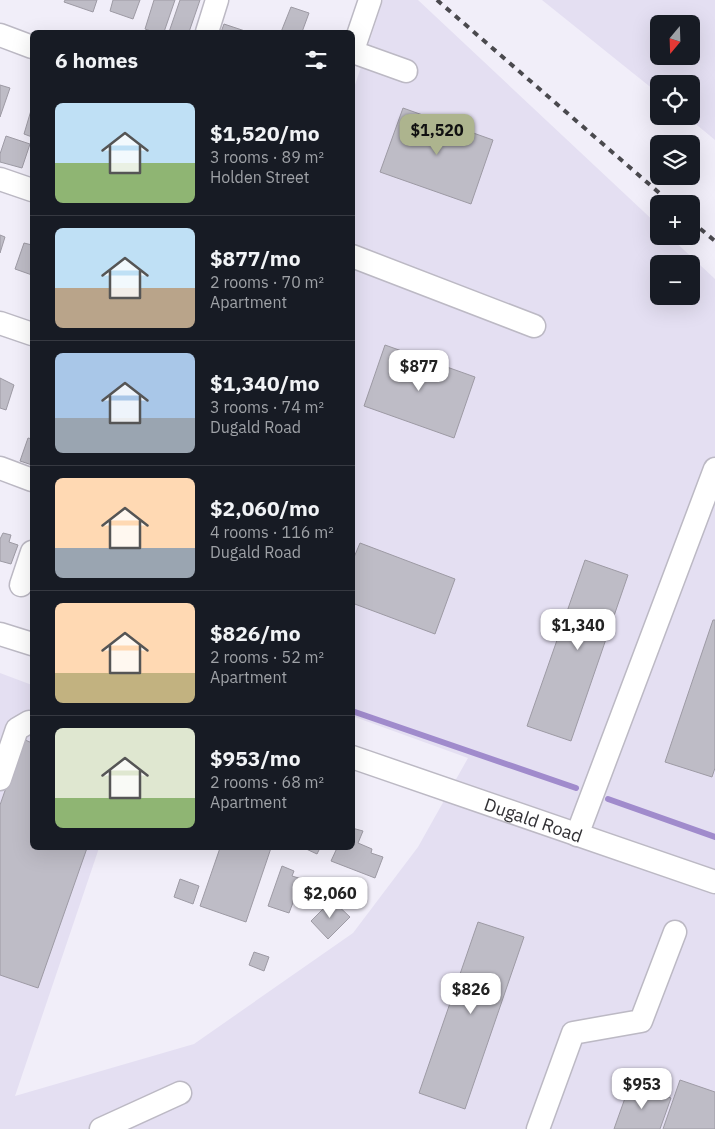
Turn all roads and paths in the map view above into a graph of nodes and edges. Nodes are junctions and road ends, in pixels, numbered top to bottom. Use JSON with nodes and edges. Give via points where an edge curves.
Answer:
{"nodes":[{"id":1,"x":218,"y":0,"type":"edge"},
{"id":2,"x":370,"y":0,"type":"edge"},
{"id":3,"x":208,"y":30,"type":"edge"},
{"id":4,"x":0,"y":36,"type":"edge"},
{"id":5,"x":30,"y":45,"type":"edge"},
{"id":6,"x":355,"y":46,"type":"edge"},
{"id":7,"x":355,"y":53,"type":"edge"},
{"id":8,"x":406,"y":71,"type":"dead end"},
{"id":9,"x":0,"y":179,"type":"edge"},
{"id":10,"x":30,"y":189,"type":"edge"},
{"id":11,"x":355,"y":257,"type":"edge"},
{"id":12,"x":0,"y":323,"type":"edge"},
{"id":13,"x":534,"y":326,"type":"dead end"},
{"id":14,"x":30,"y":333,"type":"edge"},
{"id":15,"x":0,"y":468,"type":"edge"},
{"id":16,"x":715,"y":469,"type":"edge"},
{"id":17,"x":30,"y":479,"type":"edge"},
{"id":18,"x":30,"y":558,"type":"edge"},
{"id":19,"x":21,"y":585,"type":"dead end"},
{"id":20,"x":30,"y":720,"type":"edge"},
{"id":21,"x":355,"y":758,"type":"edge"},
{"id":22,"x":0,"y":779,"type":"edge"},
{"id":23,"x":577,"y":835,"type":"junction"},
{"id":24,"x":715,"y":882,"type":"edge"},
{"id":25,"x":675,"y":932,"type":"dead end"},
{"id":26,"x":180,"y":1093,"type":"dead end"},
{"id":27,"x":101,"y":1129,"type":"edge"},
{"id":28,"x":538,"y":1129,"type":"edge"}],
"edges":[{"from":1,"to":3,"type":"street"},
{"from":2,"to":6,"type":"street"},
{"from":4,"to":5,"type":"street"},
{"from":7,"to":8,"type":"street"},
{"from":9,"to":10,"type":"street"},
{"from":11,"to":13,"type":"street"},
{"from":12,"to":14,"type":"street"},
{"from":15,"to":17,"type":"street"},
{"from":16,"to":23,"type":"street"},
{"from":18,"to":19,"type":"street"},
{"from":20,"to":22,"type":"street","via":[[16,730]]},
{"from":21,"to":23,"type":"street","name":"Dugald Road"},
{"from":23,"to":24,"type":"street","name":"Dugald Road"},
{"from":25,"to":28,"type":"street","via":[[641,1021],[573,1033]]},
{"from":26,"to":27,"type":"street"}]}
